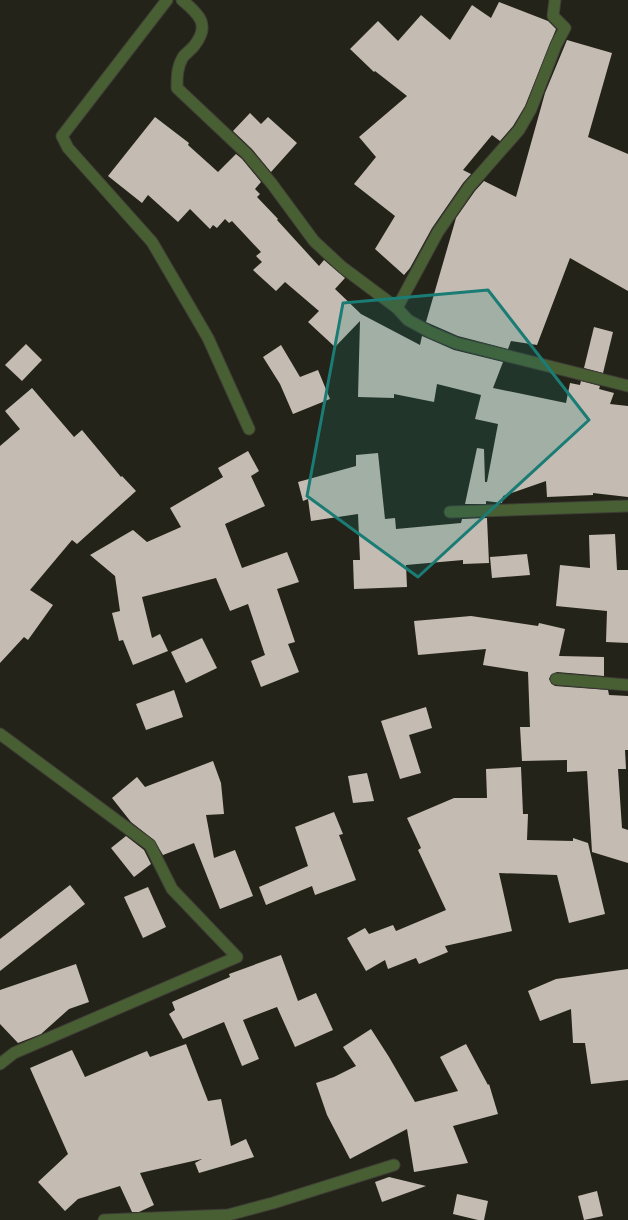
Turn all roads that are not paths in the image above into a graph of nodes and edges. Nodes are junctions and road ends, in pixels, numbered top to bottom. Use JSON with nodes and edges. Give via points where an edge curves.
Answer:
{"nodes":[{"id":1,"x":167,"y":0,"type":"edge"},
{"id":2,"x":182,"y":0,"type":"edge"},
{"id":3,"x":555,"y":0,"type":"edge"},
{"id":4,"x":397,"y":308,"type":"junction"},
{"id":5,"x":628,"y":386,"type":"edge"},
{"id":6,"x":249,"y":429,"type":"dead end"},
{"id":7,"x":628,"y":506,"type":"edge"},
{"id":8,"x":450,"y":512,"type":"dead end"},
{"id":9,"x":556,"y":679,"type":"dead end"},
{"id":10,"x":628,"y":685,"type":"edge"},
{"id":11,"x":0,"y":734,"type":"edge"},
{"id":12,"x":0,"y":1064,"type":"edge"},
{"id":13,"x":394,"y":1165,"type":"dead end"},
{"id":14,"x":104,"y":1220,"type":"edge"}],
"edges":[{"from":1,"to":6,"type":"street","via":[[62,136],[68,148],[152,242],[208,338]]},
{"from":2,"to":4,"type":"street","via":[[196,12],[202,22],[202,33],[177,70],[177,88],[247,154],[314,241],[342,267]]},
{"from":3,"to":4,"type":"street","via":[[553,16],[565,28],[556,44],[531,109],[518,130],[468,187],[438,232]]},
{"from":4,"to":5,"type":"street","via":[[408,320],[456,343]]},
{"from":7,"to":8,"type":"street"},
{"from":9,"to":10,"type":"street"},
{"from":11,"to":12,"type":"street","via":[[150,845],[172,888],[237,957],[14,1053]]},
{"from":13,"to":14,"type":"street","via":[[228,1215]]}]}
